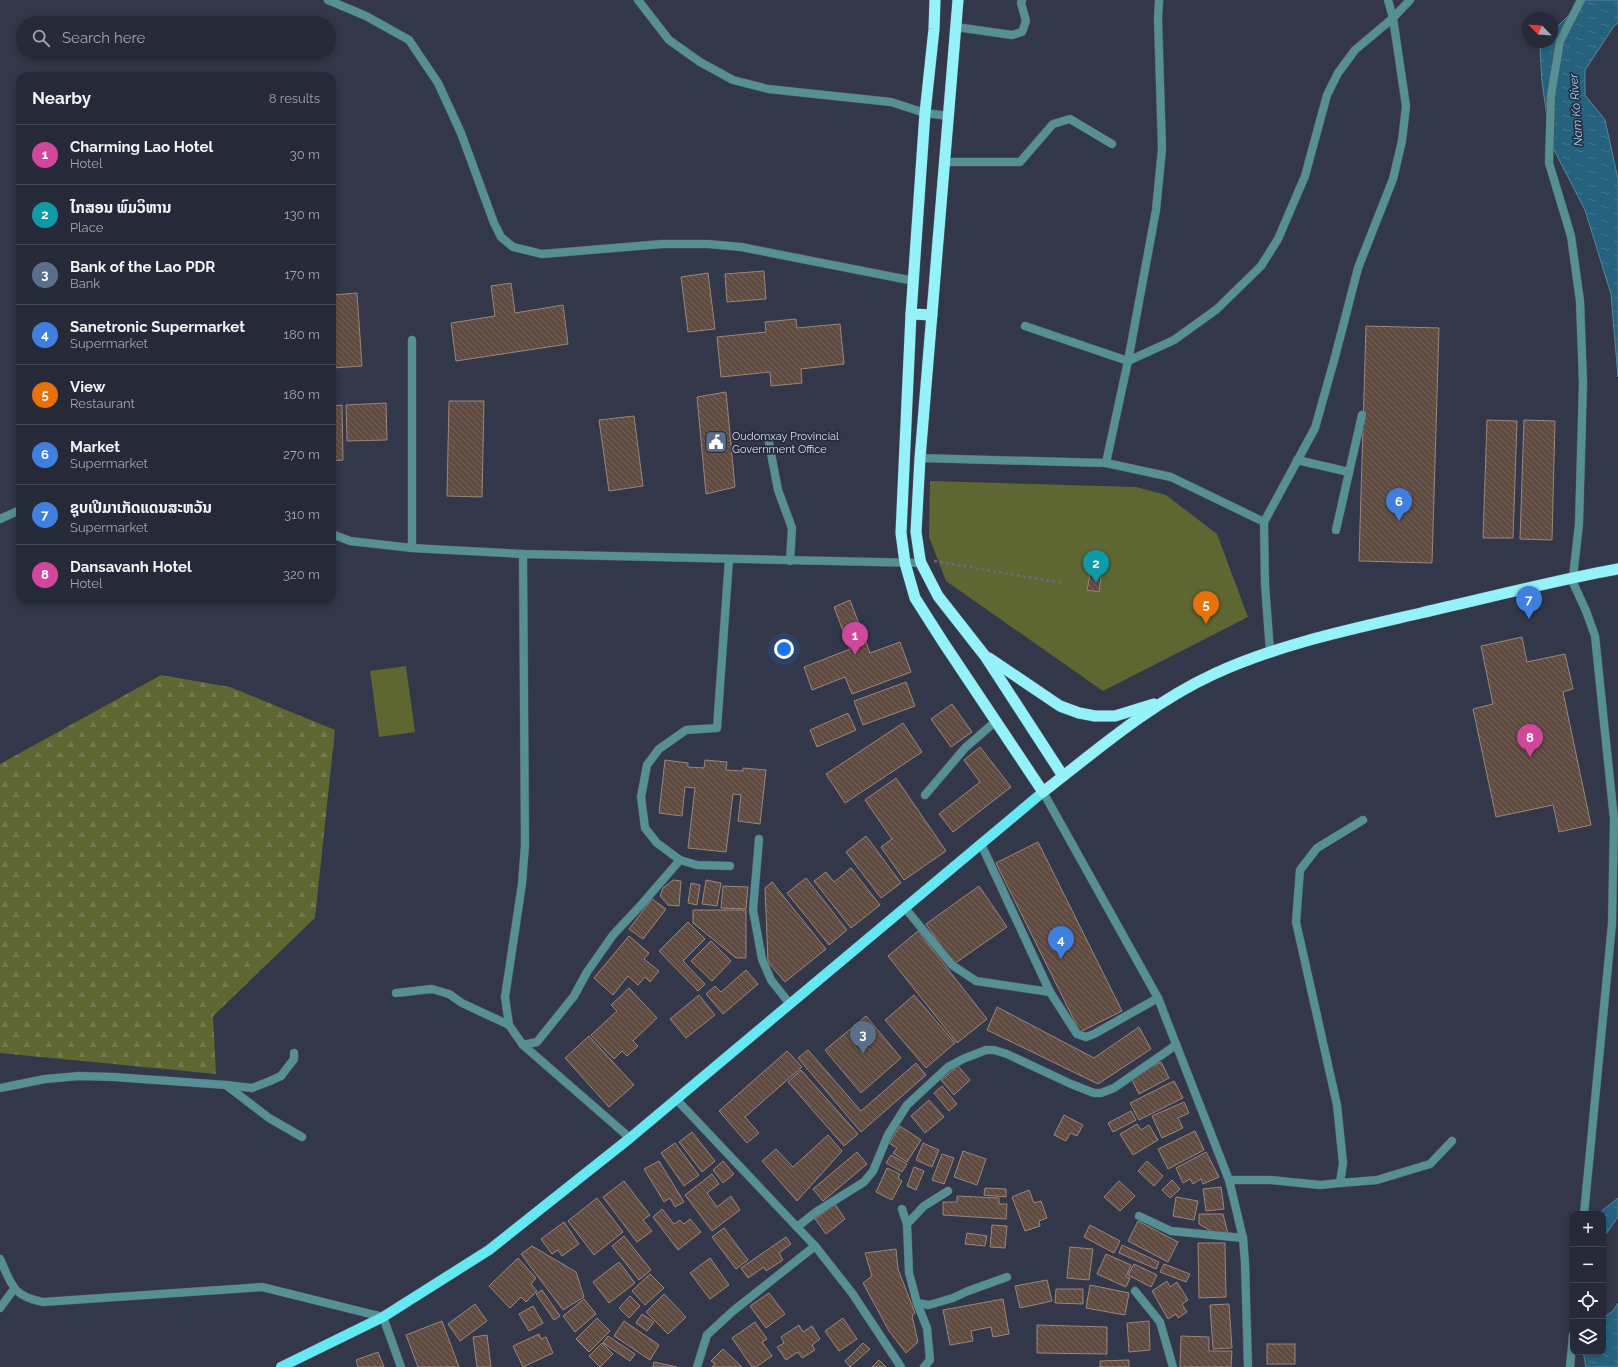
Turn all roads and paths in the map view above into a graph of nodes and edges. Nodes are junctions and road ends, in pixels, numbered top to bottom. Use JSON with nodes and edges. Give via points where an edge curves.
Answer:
{"nodes":[{"id":1,"x":328,"y":0,"type":"edge"},
{"id":2,"x":638,"y":0,"type":"edge"},
{"id":3,"x":935,"y":0,"type":"edge"},
{"id":4,"x":958,"y":0,"type":"edge"},
{"id":5,"x":1022,"y":0,"type":"edge"},
{"id":6,"x":1159,"y":0,"type":"edge"},
{"id":7,"x":1388,"y":0,"type":"edge"},
{"id":8,"x":1410,"y":0,"type":"edge"},
{"id":9,"x":1581,"y":0,"type":"edge"},
{"id":10,"x":1393,"y":18,"type":"junction"},
{"id":11,"x":956,"y":27,"type":"junction"},
{"id":12,"x":925,"y":113,"type":"junction"},
{"id":13,"x":949,"y":116,"type":"junction"},
{"id":14,"x":1112,"y":144,"type":"dead end"},
{"id":15,"x":945,"y":162,"type":"junction"},
{"id":16,"x":914,"y":281,"type":"junction"},
{"id":17,"x":911,"y":314,"type":"junction"},
{"id":18,"x":932,"y":315,"type":"junction"},
{"id":19,"x":1025,"y":326,"type":"dead end"},
{"id":20,"x":412,"y":340,"type":"dead end"},
{"id":21,"x":1128,"y":361,"type":"junction"},
{"id":22,"x":1362,"y":415,"type":"dead end"},
{"id":23,"x":768,"y":438,"type":"dead end"},
{"id":24,"x":920,"y":458,"type":"junction"},
{"id":25,"x":1297,"y":460,"type":"junction"},
{"id":26,"x":1106,"y":463,"type":"junction"},
{"id":27,"x":1349,"y":472,"type":"junction"},
{"id":28,"x":16,"y":512,"type":"edge"},
{"id":29,"x":0,"y":519,"type":"edge"},
{"id":30,"x":1264,"y":522,"type":"junction"},
{"id":31,"x":1336,"y":530,"type":"dead end"},
{"id":32,"x":336,"y":536,"type":"edge"},
{"id":33,"x":412,"y":548,"type":"junction"},
{"id":34,"x":523,"y":554,"type":"junction"},
{"id":35,"x":729,"y":559,"type":"junction"},
{"id":36,"x":790,"y":561,"type":"junction"},
{"id":37,"x":921,"y":561,"type":"junction"},
{"id":38,"x":905,"y":563,"type":"junction"},
{"id":39,"x":1618,"y":569,"type":"edge"},
{"id":40,"x":1574,"y":577,"type":"junction"},
{"id":41,"x":1062,"y":583,"type":"dead end"},
{"id":42,"x":1270,"y":652,"type":"junction"},
{"id":43,"x":985,"y":656,"type":"junction"},
{"id":44,"x":1167,"y":699,"type":"junction"},
{"id":45,"x":996,"y":721,"type":"junction"},
{"id":46,"x":1064,"y":776,"type":"junction"},
{"id":47,"x":1043,"y":792,"type":"junction"},
{"id":48,"x":925,"y":795,"type":"dead end"},
{"id":49,"x":1363,"y":820,"type":"dead end"},
{"id":50,"x":759,"y":839,"type":"dead end"},
{"id":51,"x":982,"y":844,"type":"junction"},
{"id":52,"x":680,"y":860,"type":"junction"},
{"id":53,"x":730,"y":866,"type":"dead end"},
{"id":54,"x":905,"y":908,"type":"junction"},
{"id":55,"x":1050,"y":992,"type":"junction"},
{"id":56,"x":396,"y":993,"type":"dead end"},
{"id":57,"x":1158,"y":998,"type":"junction"},
{"id":58,"x":790,"y":1004,"type":"junction"},
{"id":59,"x":509,"y":1025,"type":"junction"},
{"id":60,"x":523,"y":1044,"type":"junction"},
{"id":61,"x":1176,"y":1045,"type":"junction"},
{"id":62,"x":294,"y":1053,"type":"dead end"},
{"id":63,"x":226,"y":1084,"type":"junction"},
{"id":64,"x":0,"y":1088,"type":"edge"},
{"id":65,"x":676,"y":1099,"type":"junction"},
{"id":66,"x":302,"y":1137,"type":"dead end"},
{"id":67,"x":630,"y":1138,"type":"junction"},
{"id":68,"x":1452,"y":1141,"type":"dead end"},
{"id":69,"x":1229,"y":1180,"type":"junction"},
{"id":70,"x":1340,"y":1183,"type":"junction"},
{"id":71,"x":948,"y":1192,"type":"dead end"},
{"id":72,"x":902,"y":1209,"type":"dead end"},
{"id":73,"x":1584,"y":1211,"type":"edge"},
{"id":74,"x":1139,"y":1216,"type":"dead end"},
{"id":75,"x":907,"y":1224,"type":"junction"},
{"id":76,"x":797,"y":1228,"type":"junction"},
{"id":77,"x":1243,"y":1238,"type":"junction"},
{"id":78,"x":814,"y":1246,"type":"junction"},
{"id":79,"x":0,"y":1259,"type":"edge"},
{"id":80,"x":1007,"y":1277,"type":"dead end"},
{"id":81,"x":14,"y":1290,"type":"junction"},
{"id":82,"x":1135,"y":1291,"type":"dead end"},
{"id":83,"x":917,"y":1304,"type":"junction"},
{"id":84,"x":0,"y":1308,"type":"edge"},
{"id":85,"x":383,"y":1317,"type":"junction"},
{"id":86,"x":1571,"y":1355,"type":"edge"},
{"id":87,"x":281,"y":1367,"type":"edge"},
{"id":88,"x":401,"y":1367,"type":"edge"},
{"id":89,"x":697,"y":1367,"type":"edge"},
{"id":90,"x":901,"y":1367,"type":"edge"},
{"id":91,"x":924,"y":1367,"type":"edge"},
{"id":92,"x":1173,"y":1367,"type":"edge"},
{"id":93,"x":1248,"y":1367,"type":"edge"},
{"id":94,"x":1570,"y":1367,"type":"edge"}],
"edges":[{"from":1,"to":16,"type":"street","via":[[366,16],[408,40],[438,83],[461,133],[494,223],[512,247],[542,254],[662,244],[708,244],[741,247]]},
{"from":2,"to":12,"type":"street","via":[[670,40],[700,62],[733,80],[768,89],[891,102]]},
{"from":3,"to":12,"type":"highway"},
{"from":4,"to":11,"type":"highway"},
{"from":5,"to":11,"type":"street","via":[[1026,21],[1022,32],[1012,35]]},
{"from":6,"to":21,"type":"street","via":[[1162,149],[1156,210]]},
{"from":7,"to":10,"type":"street"},
{"from":8,"to":10,"type":"street"},
{"from":9,"to":40,"type":"street","via":[[1560,40],[1551,95],[1549,162],[1571,236],[1580,301],[1583,383],[1579,524]]},
{"from":10,"to":21,"type":"street","via":[[1354,50],[1326,95],[1305,176],[1278,239],[1261,266],[1217,309],[1174,340]]},
{"from":10,"to":25,"type":"street","via":[[1406,106],[1402,141],[1393,179],[1358,268],[1314,428]]},
{"from":11,"to":13,"type":"highway"},
{"from":12,"to":13,"type":"street"},
{"from":12,"to":16,"type":"highway"},
{"from":13,"to":15,"type":"highway"},
{"from":14,"to":15,"type":"street","via":[[1070,119],[1053,124],[1020,162]]},
{"from":15,"to":18,"type":"highway"},
{"from":16,"to":17,"type":"highway"},
{"from":17,"to":18,"type":"highway"},
{"from":17,"to":38,"type":"highway","via":[[901,533]]},
{"from":18,"to":24,"type":"highway"},
{"from":19,"to":21,"type":"street"},
{"from":20,"to":33,"type":"street"},
{"from":21,"to":26,"type":"street"},
{"from":22,"to":27,"type":"street"},
{"from":23,"to":36,"type":"street","via":[[778,490],[792,528]]},
{"from":24,"to":26,"type":"street"},
{"from":24,"to":37,"type":"highway","via":[[916,532]]},
{"from":25,"to":27,"type":"street"},
{"from":25,"to":30,"type":"street"},
{"from":26,"to":30,"type":"street","via":[[1171,477]]},
{"from":27,"to":31,"type":"street"},
{"from":28,"to":29,"type":"street"},
{"from":30,"to":42,"type":"street"},
{"from":32,"to":33,"type":"street","via":[[350,541]]},
{"from":33,"to":34,"type":"street"},
{"from":34,"to":35,"type":"street"},
{"from":34,"to":59,"type":"street","via":[[525,845],[522,884],[505,997]]},
{"from":35,"to":36,"type":"street"},
{"from":35,"to":52,"type":"street","via":[[717,728],[686,730],[660,750],[647,765],[641,797],[645,828],[657,843]]},
{"from":36,"to":38,"type":"street"},
{"from":37,"to":38,"type":"street"},
{"from":37,"to":41,"type":"path"},
{"from":37,"to":43,"type":"highway","via":[[938,596]]},
{"from":38,"to":45,"type":"highway","via":[[916,598]]},
{"from":39,"to":40,"type":"highway"},
{"from":40,"to":42,"type":"highway","via":[[1356,628]]},
{"from":40,"to":73,"type":"street","via":[[1595,636],[1614,819],[1612,924]]},
{"from":42,"to":44,"type":"highway","via":[[1213,674]]},
{"from":43,"to":44,"type":"highway","via":[[1060,706],[1079,713],[1115,716]]},
{"from":43,"to":46,"type":"highway"},
{"from":44,"to":46,"type":"highway","via":[[1114,736]]},
{"from":45,"to":47,"type":"highway"},
{"from":45,"to":48,"type":"street","via":[[965,748]]},
{"from":46,"to":47,"type":"highway"},
{"from":47,"to":51,"type":"main road"},
{"from":47,"to":57,"type":"street"},
{"from":49,"to":70,"type":"street","via":[[1317,848],[1300,870],[1296,922],[1337,1105],[1343,1163]]},
{"from":50,"to":58,"type":"street","via":[[753,910],[762,959],[771,980]]},
{"from":51,"to":54,"type":"main road"},
{"from":51,"to":55,"type":"street"},
{"from":52,"to":53,"type":"street","via":[[697,865]]},
{"from":52,"to":60,"type":"street","via":[[612,935],[586,972],[574,996],[537,1042]]},
{"from":54,"to":55,"type":"street","via":[[952,964],[976,980]]},
{"from":54,"to":58,"type":"main road"},
{"from":55,"to":57,"type":"street","via":[[1072,1028],[1077,1034],[1086,1037]]},
{"from":56,"to":59,"type":"street","via":[[432,989],[449,994],[462,1003]]},
{"from":57,"to":61,"type":"street"},
{"from":58,"to":65,"type":"main road"},
{"from":59,"to":60,"type":"street"},
{"from":60,"to":67,"type":"street"},
{"from":61,"to":69,"type":"street"},
{"from":61,"to":76,"type":"street","via":[[1114,1088],[1101,1093],[1094,1093],[1071,1084],[994,1050],[986,1050],[963,1059],[948,1067],[907,1105],[888,1135],[873,1170],[864,1182],[816,1212]]},
{"from":62,"to":63,"type":"street","via":[[294,1059],[281,1076],[252,1088]]},
{"from":63,"to":64,"type":"street","via":[[79,1076],[45,1079]]},
{"from":63,"to":66,"type":"street","via":[[269,1118]]},
{"from":65,"to":67,"type":"main road"},
{"from":65,"to":76,"type":"street"},
{"from":67,"to":85,"type":"main road","via":[[489,1250]]},
{"from":68,"to":70,"type":"street","via":[[1430,1164],[1377,1180]]},
{"from":69,"to":70,"type":"street","via":[[1271,1180],[1320,1185]]},
{"from":69,"to":77,"type":"street"},
{"from":71,"to":75,"type":"street","via":[[924,1206]]},
{"from":72,"to":75,"type":"street"},
{"from":74,"to":77,"type":"street","via":[[1171,1231]]},
{"from":75,"to":83,"type":"street","via":[[909,1273]]},
{"from":76,"to":78,"type":"street"},
{"from":77,"to":93,"type":"street"},
{"from":78,"to":89,"type":"street","via":[[707,1335]]},
{"from":78,"to":90,"type":"street","via":[[852,1292]]},
{"from":79,"to":81,"type":"street"},
{"from":80,"to":83,"type":"street","via":[[954,1298]]},
{"from":81,"to":84,"type":"street"},
{"from":81,"to":85,"type":"street","via":[[28,1299],[43,1302],[262,1287]]},
{"from":82,"to":92,"type":"street","via":[[1160,1322]]},
{"from":83,"to":91,"type":"street","via":[[928,1328],[930,1360]]},
{"from":85,"to":87,"type":"main road"},
{"from":85,"to":88,"type":"street"},
{"from":86,"to":94,"type":"street"}]}
